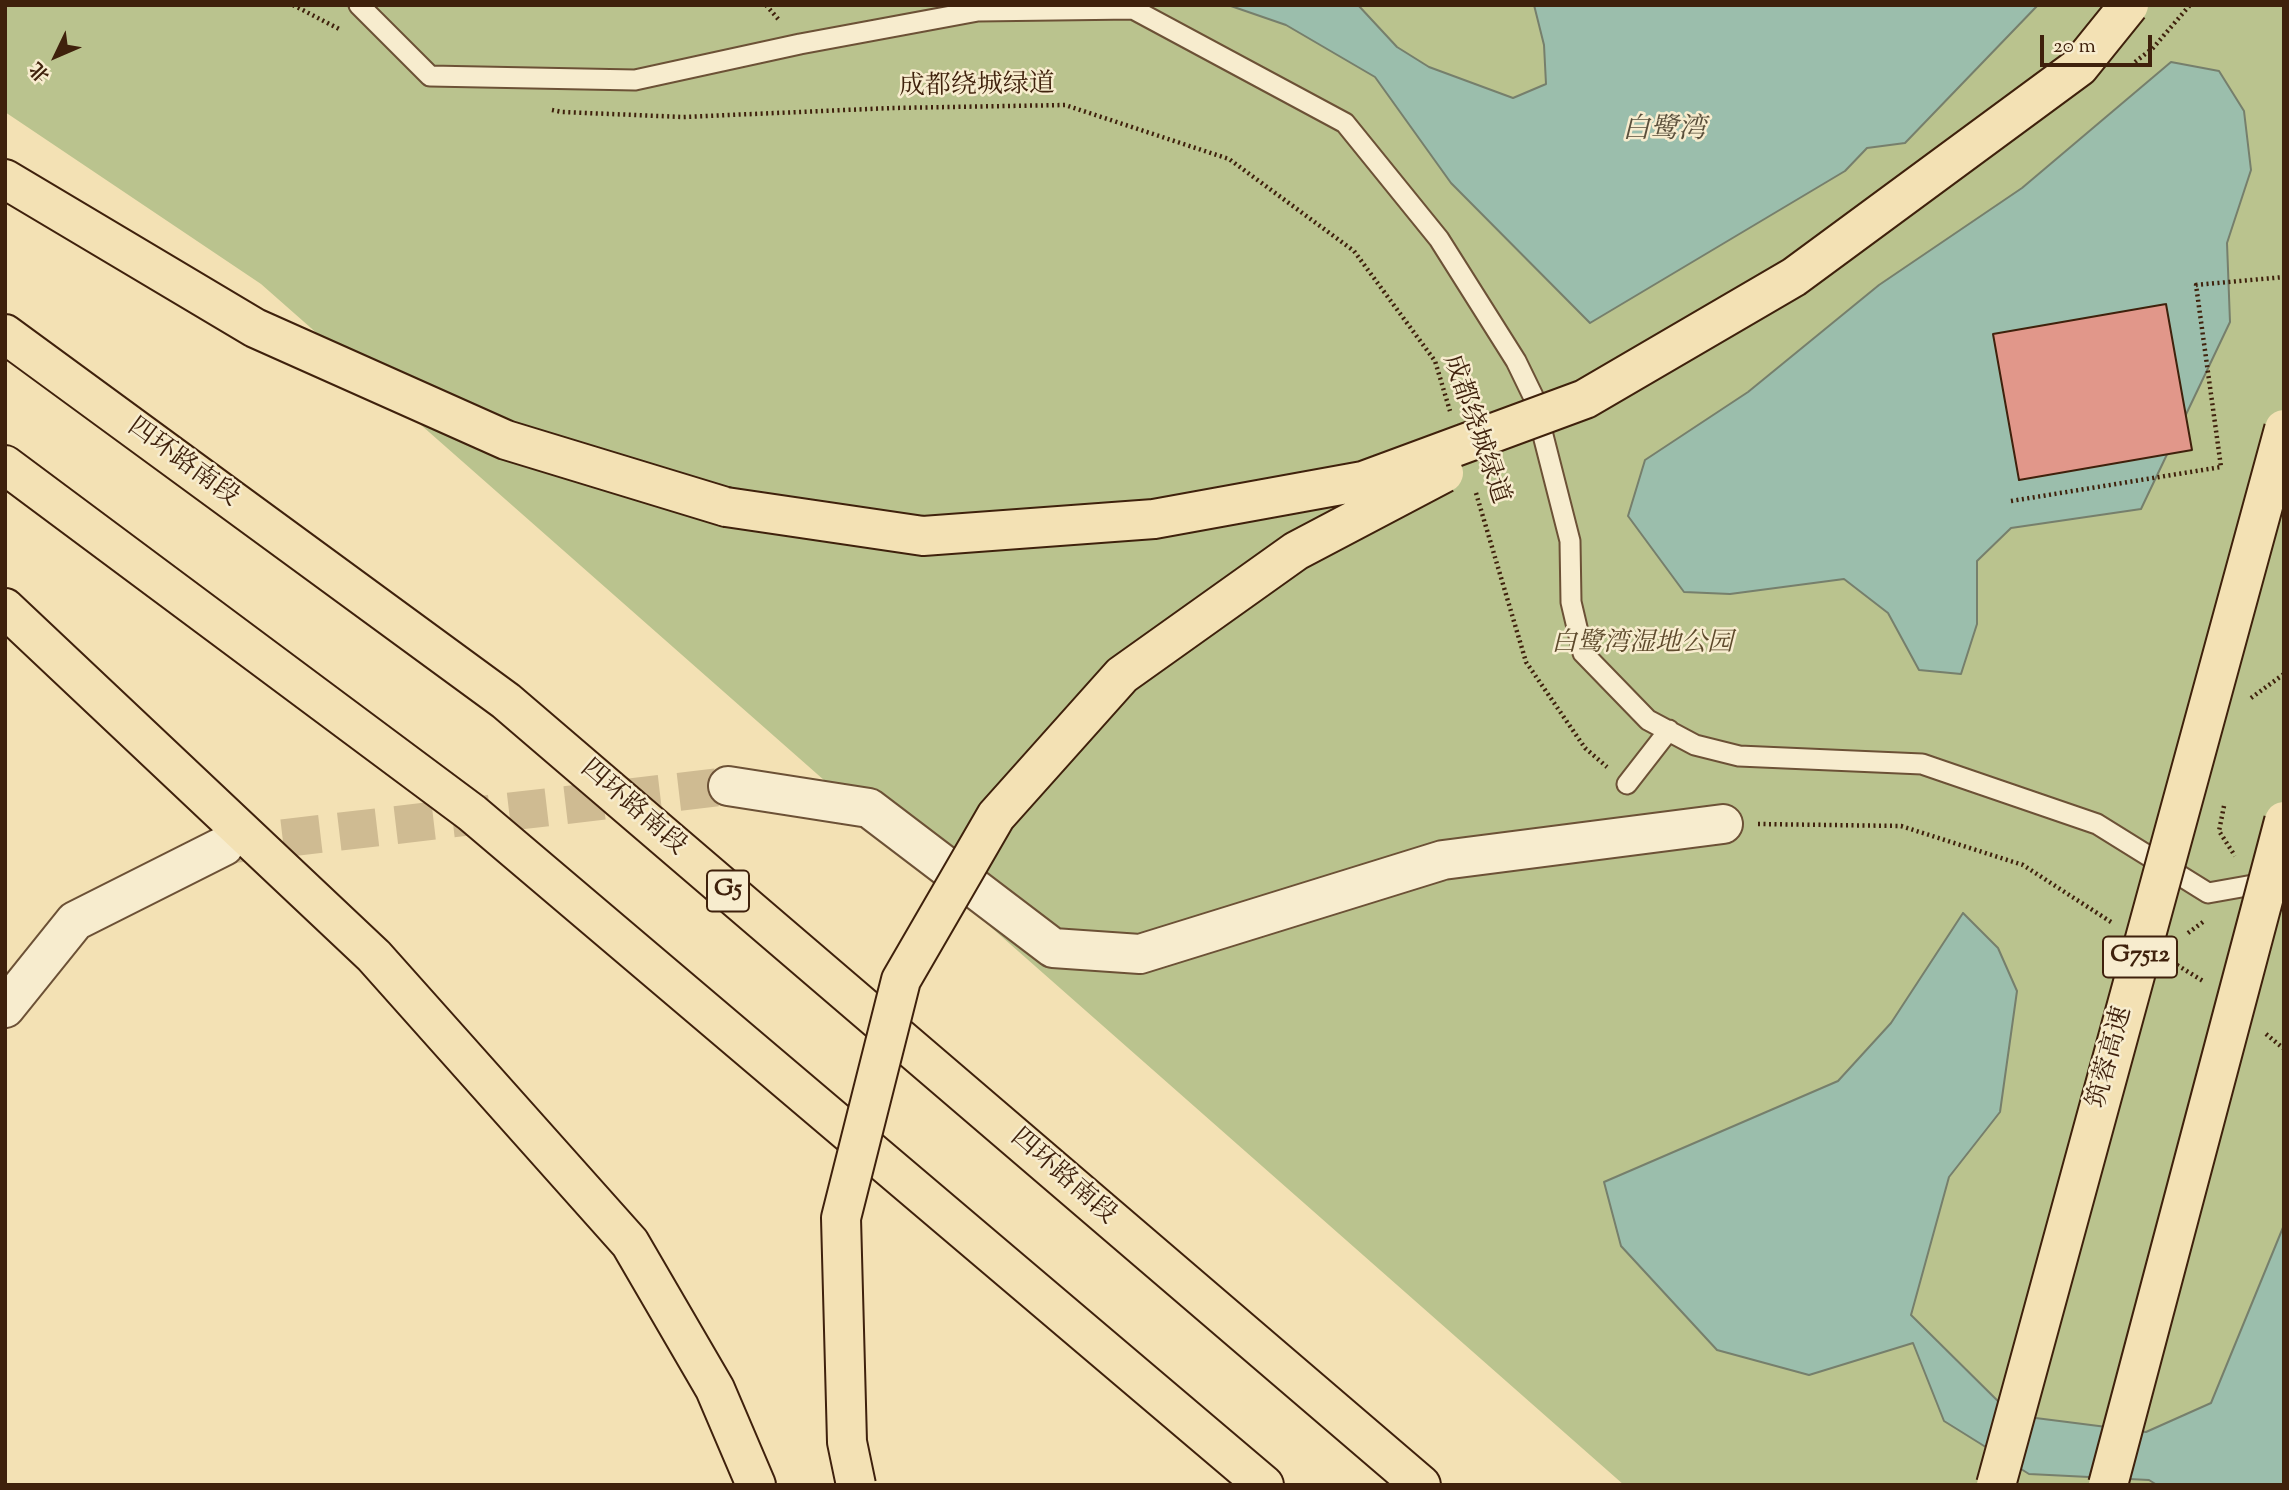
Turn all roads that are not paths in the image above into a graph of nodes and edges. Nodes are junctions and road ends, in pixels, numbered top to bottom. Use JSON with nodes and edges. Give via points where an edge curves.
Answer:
{"nodes":[{"id":1,"x":359,"y":5,"type":"edge"},
{"id":2,"x":2129,"y":5,"type":"edge"},
{"id":3,"x":5,"y":180,"type":"edge"},
{"id":4,"x":5,"y":334,"type":"edge"},
{"id":5,"x":1585,"y":399,"type":"junction"},
{"id":6,"x":2284,"y":429,"type":"edge"},
{"id":7,"x":5,"y":465,"type":"edge"},
{"id":8,"x":5,"y":608,"type":"edge"},
{"id":9,"x":1669,"y":730,"type":"junction"},
{"id":10,"x":1627,"y":784,"type":"road end"},
{"id":11,"x":728,"y":786,"type":"tunnel mouth"},
{"id":12,"x":2284,"y":821,"type":"edge"},
{"id":13,"x":1723,"y":824,"type":"road end"},
{"id":14,"x":224,"y":846,"type":"tunnel mouth"},
{"id":15,"x":2284,"y":901,"type":"edge"},
{"id":16,"x":5,"y":1008,"type":"edge"},
{"id":17,"x":756,"y":1485,"type":"edge"},
{"id":18,"x":856,"y":1485,"type":"edge"},
{"id":19,"x":1264,"y":1485,"type":"edge"},
{"id":20,"x":1421,"y":1485,"type":"edge"},
{"id":21,"x":1996,"y":1485,"type":"edge"},
{"id":22,"x":2108,"y":1485,"type":"edge"}],
"edges":[{"from":1,"to":9,"type":"lane","via":[[430,76],[635,80],[978,11],[1133,9],[1345,123],[1439,239],[1533,396],[1570,541],[1571,602],[1583,653],[1648,720]]},
{"from":2,"to":5,"type":"highway","bridge":true,"via":[[2079,67],[1794,278]]},
{"from":3,"to":5,"type":"highway","bridge":true,"via":[[255,328],[506,440],[726,507],[923,536],[1154,519],[1363,481]]},
{"from":4,"to":20,"type":"highway","name":"四环路南段","number":"G5","via":[[506,701]]},
{"from":5,"to":18,"type":"highway","bridge":true,"via":[[1296,551],[1122,675],[996,816],[901,980],[841,1218],[847,1442]]},
{"from":6,"to":21,"type":"highway","name":"筑蓉高速","number":"G7512","bridge":true},
{"from":7,"to":19,"type":"highway","via":[[472,813]]},
{"from":8,"to":17,"type":"highway","via":[[374,956],[630,1243],[715,1389]]},
{"from":9,"to":10,"type":"lane"},
{"from":9,"to":15,"type":"lane","via":[[1695,744],[1739,756],[1922,764],[2097,824],[2208,893],[2253,885]]},
{"from":11,"to":13,"type":"street","via":[[869,807],[1053,948],[1140,954],[1443,860]]},
{"from":12,"to":22,"type":"highway","bridge":true},
{"from":14,"to":16,"type":"street","via":[[75,921]]}]}
